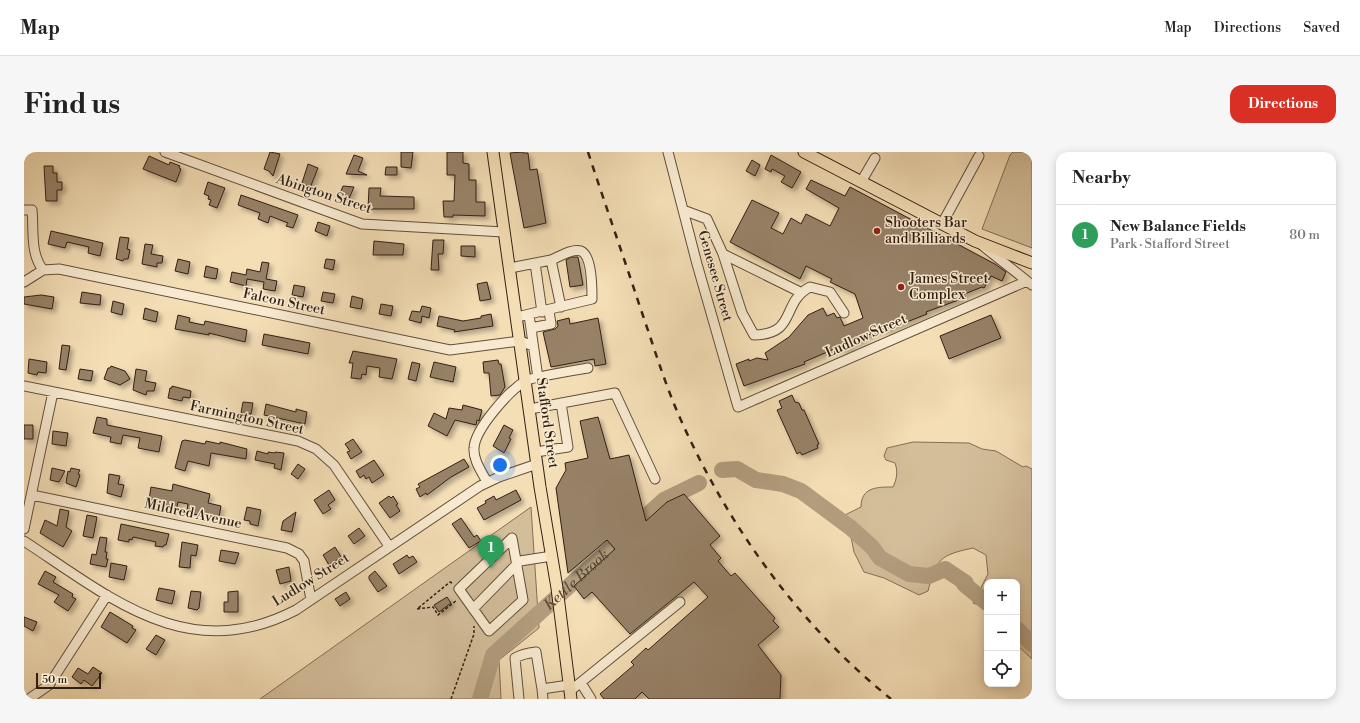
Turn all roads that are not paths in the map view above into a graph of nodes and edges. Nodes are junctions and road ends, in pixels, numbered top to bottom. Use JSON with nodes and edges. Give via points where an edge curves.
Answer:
{"nodes":[{"id":1,"x":165,"y":152,"type":"edge"},
{"id":2,"x":493,"y":152,"type":"edge"},
{"id":3,"x":668,"y":152,"type":"edge"},
{"id":4,"x":804,"y":152,"type":"edge"},
{"id":5,"x":979,"y":156,"type":"dead end"},
{"id":6,"x":875,"y":158,"type":"dead end"},
{"id":7,"x":861,"y":182,"type":"junction"},
{"id":8,"x":28,"y":210,"type":"edge"},
{"id":9,"x":683,"y":210,"type":"junction"},
{"id":10,"x":942,"y":224,"type":"junction"},
{"id":11,"x":504,"y":232,"type":"junction"},
{"id":12,"x":978,"y":243,"type":"junction"},
{"id":13,"x":723,"y":254,"type":"junction"},
{"id":14,"x":551,"y":260,"type":"junction"},
{"id":15,"x":535,"y":263,"type":"junction"},
{"id":16,"x":1032,"y":263,"type":"edge"},
{"id":17,"x":510,"y":268,"type":"junction"},
{"id":18,"x":43,"y":270,"type":"junction"},
{"id":19,"x":24,"y":282,"type":"edge"},
{"id":20,"x":1029,"y":283,"type":"edge"},
{"id":21,"x":800,"y":292,"type":"junction"},
{"id":22,"x":561,"y":307,"type":"junction"},
{"id":23,"x":545,"y":311,"type":"junction"},
{"id":24,"x":844,"y":313,"type":"dead end"},
{"id":25,"x":529,"y":315,"type":"junction"},
{"id":26,"x":517,"y":317,"type":"junction"},
{"id":27,"x":530,"y":328,"type":"junction"},
{"id":28,"x":520,"y":341,"type":"junction"},
{"id":29,"x":533,"y":346,"type":"junction"},
{"id":30,"x":588,"y":368,"type":"dead end"},
{"id":31,"x":538,"y":378,"type":"junction"},
{"id":32,"x":526,"y":380,"type":"junction"},
{"id":33,"x":24,"y":386,"type":"edge"},
{"id":34,"x":53,"y":392,"type":"junction"},
{"id":35,"x":561,"y":403,"type":"junction"},
{"id":36,"x":738,"y":407,"type":"joint"},
{"id":37,"x":530,"y":409,"type":"junction"},
{"id":38,"x":536,"y":452,"type":"junction"},
{"id":39,"x":537,"y":464,"type":"junction"},
{"id":40,"x":655,"y":479,"type":"dead end"},
{"id":41,"x":487,"y":482,"type":"junction"},
{"id":42,"x":32,"y":495,"type":"junction"},
{"id":43,"x":24,"y":529,"type":"edge"},
{"id":44,"x":24,"y":541,"type":"edge"},
{"id":45,"x":389,"y":546,"type":"junction"},
{"id":46,"x":552,"y":556,"type":"junction"},
{"id":47,"x":517,"y":564,"type":"junction"},
{"id":48,"x":107,"y":595,"type":"junction"},
{"id":49,"x":311,"y":600,"type":"junction"},
{"id":50,"x":680,"y":602,"type":"dead end"},
{"id":51,"x":473,"y":608,"type":"junction"},
{"id":52,"x":581,"y":683,"type":"junction"},
{"id":53,"x":542,"y":689,"type":"junction"},
{"id":54,"x":570,"y":692,"type":"edge"},
{"id":55,"x":29,"y":699,"type":"edge"},
{"id":56,"x":520,"y":699,"type":"edge"},
{"id":57,"x":543,"y":699,"type":"edge"},
{"id":58,"x":592,"y":699,"type":"edge"}],
"edges":[{"from":1,"to":11,"type":"street","name":"Abington Street","via":[[362,224]]},
{"from":2,"to":11,"type":"main road","name":"Stafford Street"},
{"from":3,"to":9,"type":"street","name":"Genesee Street"},
{"from":4,"to":7,"type":"main road"},
{"from":5,"to":10,"type":"street"},
{"from":6,"to":7,"type":"street"},
{"from":7,"to":10,"type":"main road"},
{"from":8,"to":18,"type":"street","via":[[34,252]]},
{"from":9,"to":13,"type":"street","via":[[707,218]]},
{"from":9,"to":36,"type":"street","name":"Genesee Street"},
{"from":10,"to":12,"type":"main road"},
{"from":11,"to":17,"type":"main road","name":"Stafford Street"},
{"from":12,"to":16,"type":"main road"},
{"from":12,"to":20,"type":"street"},
{"from":13,"to":21,"type":"street"},
{"from":13,"to":21,"type":"street","via":[[742,313],[754,334],[768,334],[782,327]]},
{"from":14,"to":15,"type":"street"},
{"from":14,"to":22,"type":"street"},
{"from":14,"to":22,"type":"street","via":[[573,251],[581,251],[587,256],[592,299]]},
{"from":15,"to":17,"type":"street"},
{"from":15,"to":23,"type":"street"},
{"from":17,"to":26,"type":"main road","name":"Stafford Street"},
{"from":18,"to":19,"type":"street"},
{"from":18,"to":28,"type":"street","name":"Falcon Street","via":[[59,270],[450,350]]},
{"from":20,"to":36,"type":"street","name":"Ludlow Street"},
{"from":21,"to":24,"type":"street","via":[[810,287],[830,292]]},
{"from":22,"to":23,"type":"street"},
{"from":23,"to":25,"type":"street"},
{"from":23,"to":27,"type":"street","via":[[551,324]]},
{"from":25,"to":26,"type":"street"},
{"from":25,"to":27,"type":"street"},
{"from":26,"to":28,"type":"main road","name":"Stafford Street"},
{"from":27,"to":29,"type":"street"},
{"from":28,"to":29,"type":"street"},
{"from":28,"to":32,"type":"main road","name":"Stafford Street"},
{"from":29,"to":31,"type":"street"},
{"from":30,"to":31,"type":"street"},
{"from":31,"to":32,"type":"street"},
{"from":32,"to":37,"type":"main road","name":"Stafford Street"},
{"from":32,"to":41,"type":"street","via":[[498,406],[483,425],[476,440],[475,459]]},
{"from":33,"to":34,"type":"street","name":"Farmington Street"},
{"from":34,"to":42,"type":"street"},
{"from":34,"to":45,"type":"street","name":"Farmington Street","via":[[298,441],[312,447],[334,465]]},
{"from":35,"to":37,"type":"street"},
{"from":35,"to":38,"type":"street","via":[[568,448]]},
{"from":35,"to":40,"type":"street","via":[[615,392]]},
{"from":37,"to":38,"type":"main road","name":"Stafford Street"},
{"from":38,"to":39,"type":"main road","name":"Stafford Street"},
{"from":39,"to":41,"type":"street","name":"Ludlow Street"},
{"from":39,"to":46,"type":"main road","name":"Stafford Street"},
{"from":41,"to":45,"type":"street","name":"Ludlow Street"},
{"from":42,"to":43,"type":"street"},
{"from":42,"to":49,"type":"street","name":"Mildred Avenue","via":[[287,548],[299,554],[304,561]]},
{"from":44,"to":48,"type":"street","name":"Ludlow Street"},
{"from":45,"to":49,"type":"street","name":"Ludlow Street"},
{"from":46,"to":47,"type":"street","via":[[520,560]]},
{"from":46,"to":54,"type":"main road","name":"Stafford Street"},
{"from":47,"to":51,"type":"street"},
{"from":47,"to":51,"type":"street","via":[[523,600],[489,631]]},
{"from":47,"to":51,"type":"street","via":[[512,538],[462,591]]},
{"from":48,"to":49,"type":"street","name":"Ludlow Street","via":[[153,620],[204,631],[255,626],[286,615]]},
{"from":48,"to":55,"type":"street","via":[[49,685]]},
{"from":50,"to":52,"type":"street"},
{"from":52,"to":54,"type":"street"},
{"from":52,"to":58,"type":"street"},
{"from":53,"to":54,"type":"street"},
{"from":53,"to":56,"type":"street","via":[[536,652],[519,655],[515,658]]},
{"from":53,"to":57,"type":"street"}]}
